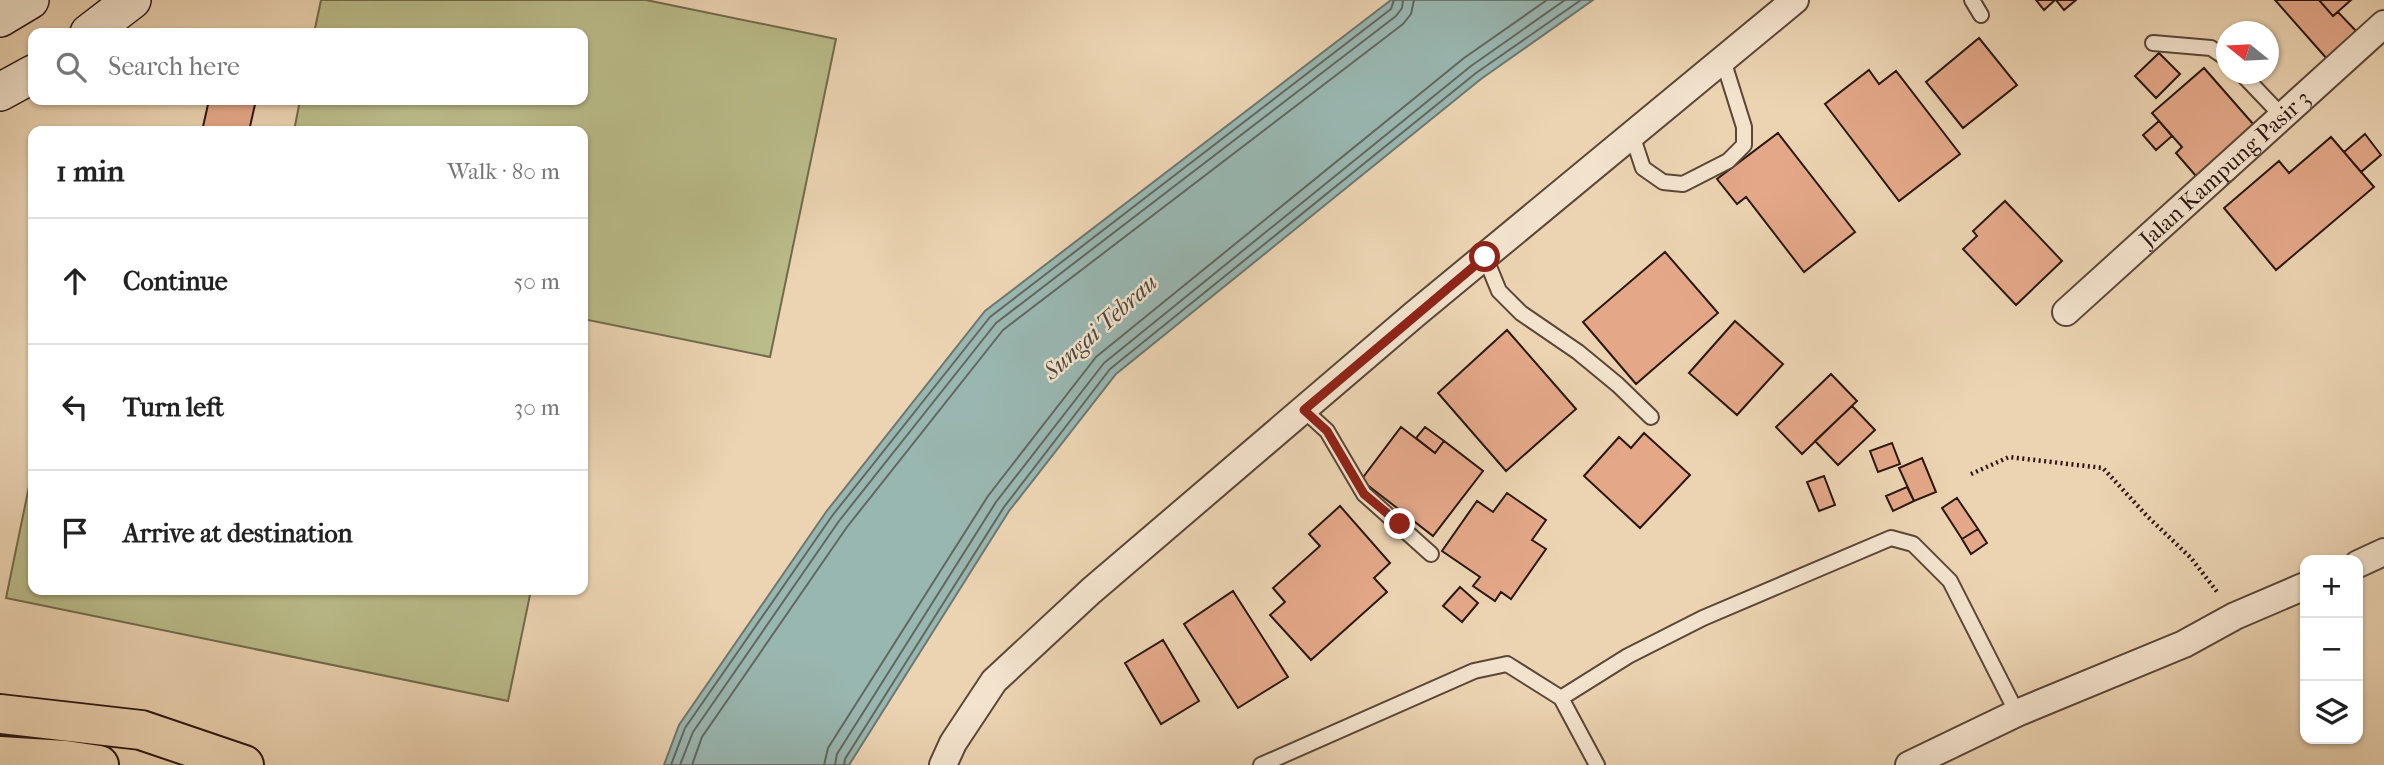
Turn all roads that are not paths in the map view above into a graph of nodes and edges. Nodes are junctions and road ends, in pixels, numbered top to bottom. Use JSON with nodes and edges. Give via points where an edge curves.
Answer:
{"nodes":[{"id":1,"x":30,"y":0,"type":"edge"},
{"id":2,"x":132,"y":0,"type":"edge"},
{"id":3,"x":1795,"y":0,"type":"edge"},
{"id":4,"x":1972,"y":0,"type":"edge"},
{"id":5,"x":1981,"y":15,"type":"dead end"},
{"id":6,"x":0,"y":18,"type":"edge"},
{"id":7,"x":2384,"y":24,"type":"edge"},
{"id":8,"x":96,"y":28,"type":"edge"},
{"id":9,"x":2153,"y":43,"type":"dead end"},
{"id":10,"x":2216,"y":51,"type":"edge"},
{"id":11,"x":1723,"y":60,"type":"junction"},
{"id":12,"x":28,"y":77,"type":"edge"},
{"id":13,"x":2252,"y":84,"type":"edge"},
{"id":14,"x":0,"y":92,"type":"edge"},
{"id":15,"x":2283,"y":117,"type":"junction"},
{"id":16,"x":1632,"y":135,"type":"junction"},
{"id":17,"x":1485,"y":257,"type":"junction"},
{"id":18,"x":2066,"y":312,"type":"dead end"},
{"id":19,"x":1304,"y":410,"type":"junction"},
{"id":20,"x":1651,"y":417,"type":"dead end"},
{"id":21,"x":2384,"y":552,"type":"edge"},
{"id":22,"x":1431,"y":554,"type":"dead end"},
{"id":23,"x":2363,"y":562,"type":"edge"},
{"id":24,"x":2300,"y":588,"type":"edge"},
{"id":25,"x":1560,"y":698,"type":"junction"},
{"id":26,"x":2017,"y":713,"type":"junction"},
{"id":27,"x":0,"y":714,"type":"edge"},
{"id":28,"x":0,"y":756,"type":"edge"},
{"id":29,"x":99,"y":765,"type":"edge"},
{"id":30,"x":244,"y":765,"type":"edge"},
{"id":31,"x":943,"y":765,"type":"edge"},
{"id":32,"x":1261,"y":765,"type":"edge"},
{"id":33,"x":1597,"y":765,"type":"edge"},
{"id":34,"x":1909,"y":765,"type":"edge"}],
"edges":[{"from":1,"to":6,"type":"main road"},
{"from":2,"to":8,"type":"main road"},
{"from":3,"to":11,"type":"street"},
{"from":4,"to":5,"type":"lane"},
{"from":7,"to":15,"type":"street","name":"Jalan Kampung Pasir 3"},
{"from":9,"to":10,"type":"lane"},
{"from":11,"to":16,"type":"street"},
{"from":11,"to":16,"type":"lane","via":[[1744,127],[1744,145],[1728,161],[1683,184],[1663,182],[1643,168]]},
{"from":12,"to":14,"type":"main road"},
{"from":13,"to":15,"type":"lane"},
{"from":15,"to":18,"type":"street","name":"Jalan Kampung Pasir 3"},
{"from":16,"to":17,"type":"street"},
{"from":17,"to":19,"type":"street"},
{"from":17,"to":20,"type":"lane","via":[[1499,291],[1521,313],[1578,352]]},
{"from":19,"to":22,"type":"lane","via":[[1327,431],[1364,494]]},
{"from":19,"to":31,"type":"street","via":[[1091,590],[994,681]]},
{"from":21,"to":23,"type":"street"},
{"from":24,"to":26,"type":"street","via":[[2184,644]]},
{"from":25,"to":26,"type":"lane","via":[[1703,618],[1891,538],[1913,544],[1950,582]]},
{"from":25,"to":32,"type":"lane","via":[[1507,664],[1474,671]]},
{"from":25,"to":33,"type":"lane"},
{"from":26,"to":34,"type":"street"},
{"from":27,"to":30,"type":"main road","via":[[141,730]]},
{"from":28,"to":29,"type":"main road"}]}
